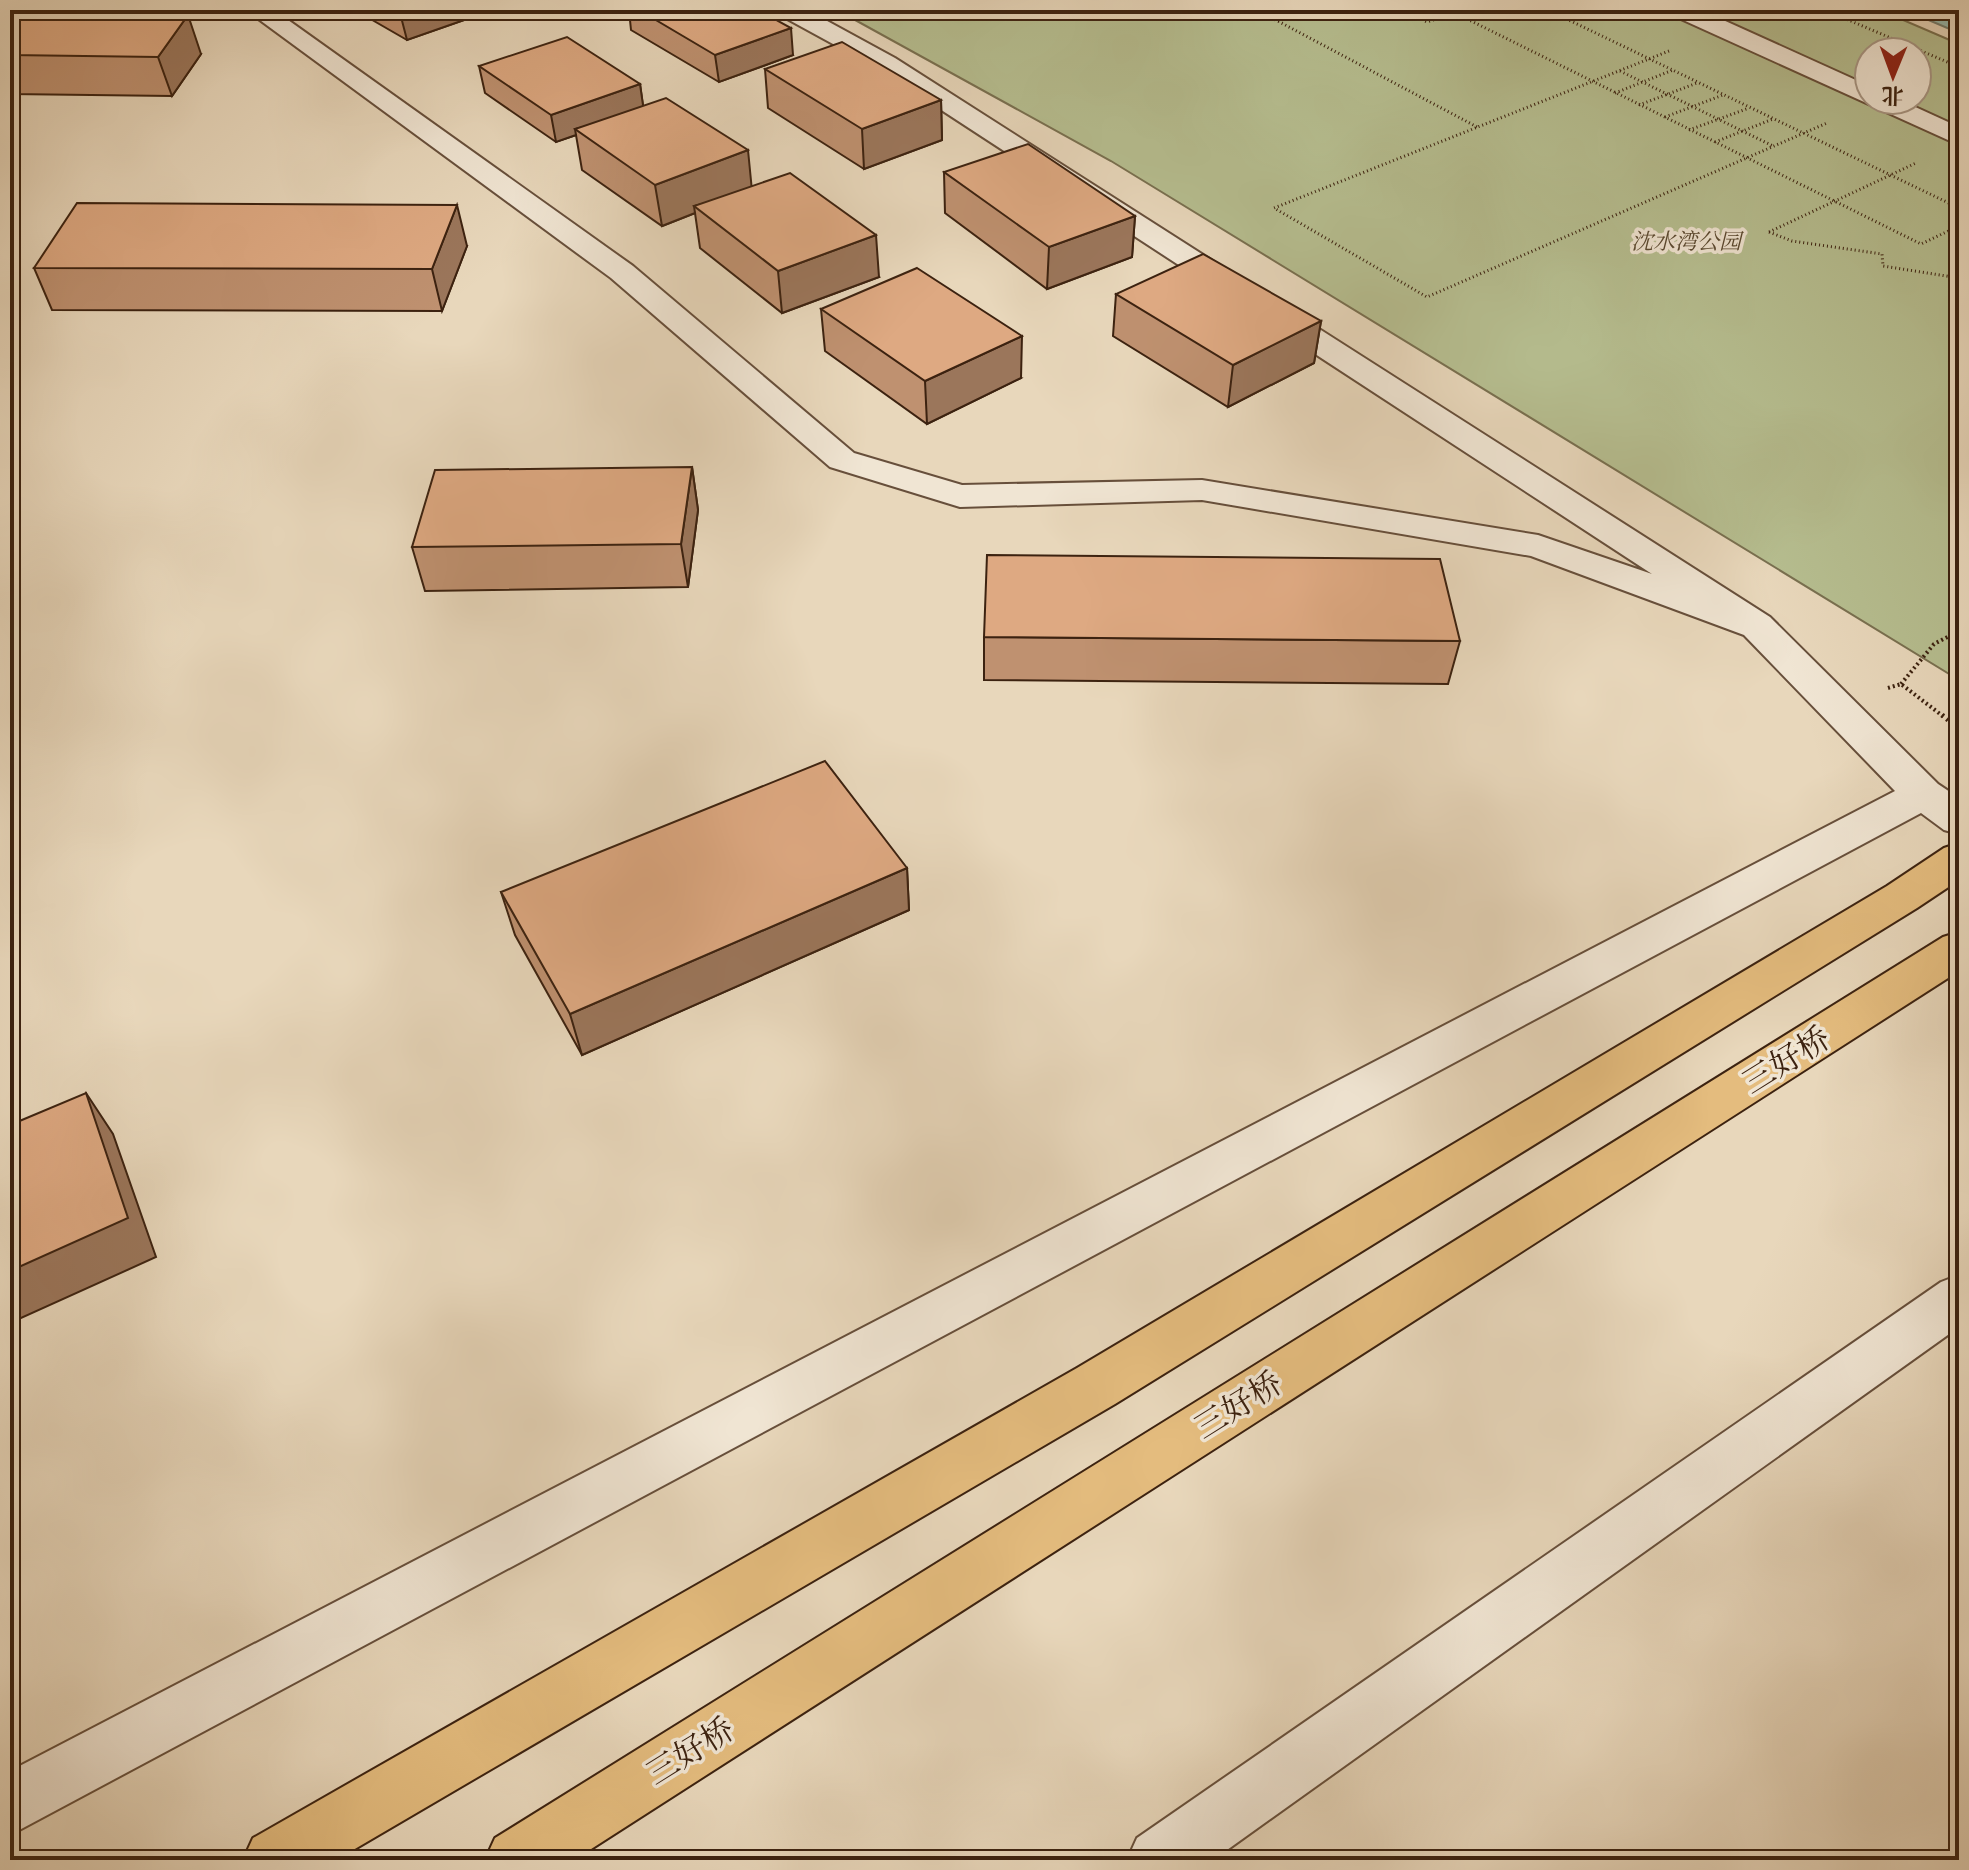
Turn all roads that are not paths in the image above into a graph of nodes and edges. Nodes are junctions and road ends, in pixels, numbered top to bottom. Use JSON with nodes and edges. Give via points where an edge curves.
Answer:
{"nodes":[{"id":1,"x":258,"y":10,"type":"edge"},
{"id":2,"x":789,"y":10,"type":"edge"},
{"id":3,"x":1681,"y":10,"type":"edge"},
{"id":4,"x":1853,"y":89,"type":"edge"},
{"id":5,"x":1914,"y":116,"type":"edge"},
{"id":6,"x":1959,"y":137,"type":"edge"},
{"id":7,"x":1757,"y":626,"type":"junction"},
{"id":8,"x":1941,"y":806,"type":"edge"},
{"id":9,"x":1959,"y":859,"type":"edge"},
{"id":10,"x":1959,"y":949,"type":"edge"},
{"id":11,"x":1959,"y":1298,"type":"edge"},
{"id":12,"x":10,"y":1804,"type":"edge"},
{"id":13,"x":275,"y":1860,"type":"edge"},
{"id":14,"x":517,"y":1860,"type":"edge"},
{"id":15,"x":1159,"y":1860,"type":"edge"}],
"edges":[{"from":1,"to":7,"type":"street","via":[[622,272],[842,460],[960,496],[1202,490],[1538,546]]},
{"from":2,"to":7,"type":"street","via":[[886,63]]},
{"from":3,"to":4,"type":"street"},
{"from":5,"to":6,"type":"street"},
{"from":7,"to":8,"type":"street"},
{"from":8,"to":12,"type":"street"},
{"from":9,"to":13,"type":"main road","via":[[1096,1386]]},
{"from":10,"to":14,"type":"main road","name":"三好桥"},
{"from":11,"to":15,"type":"street"}]}
